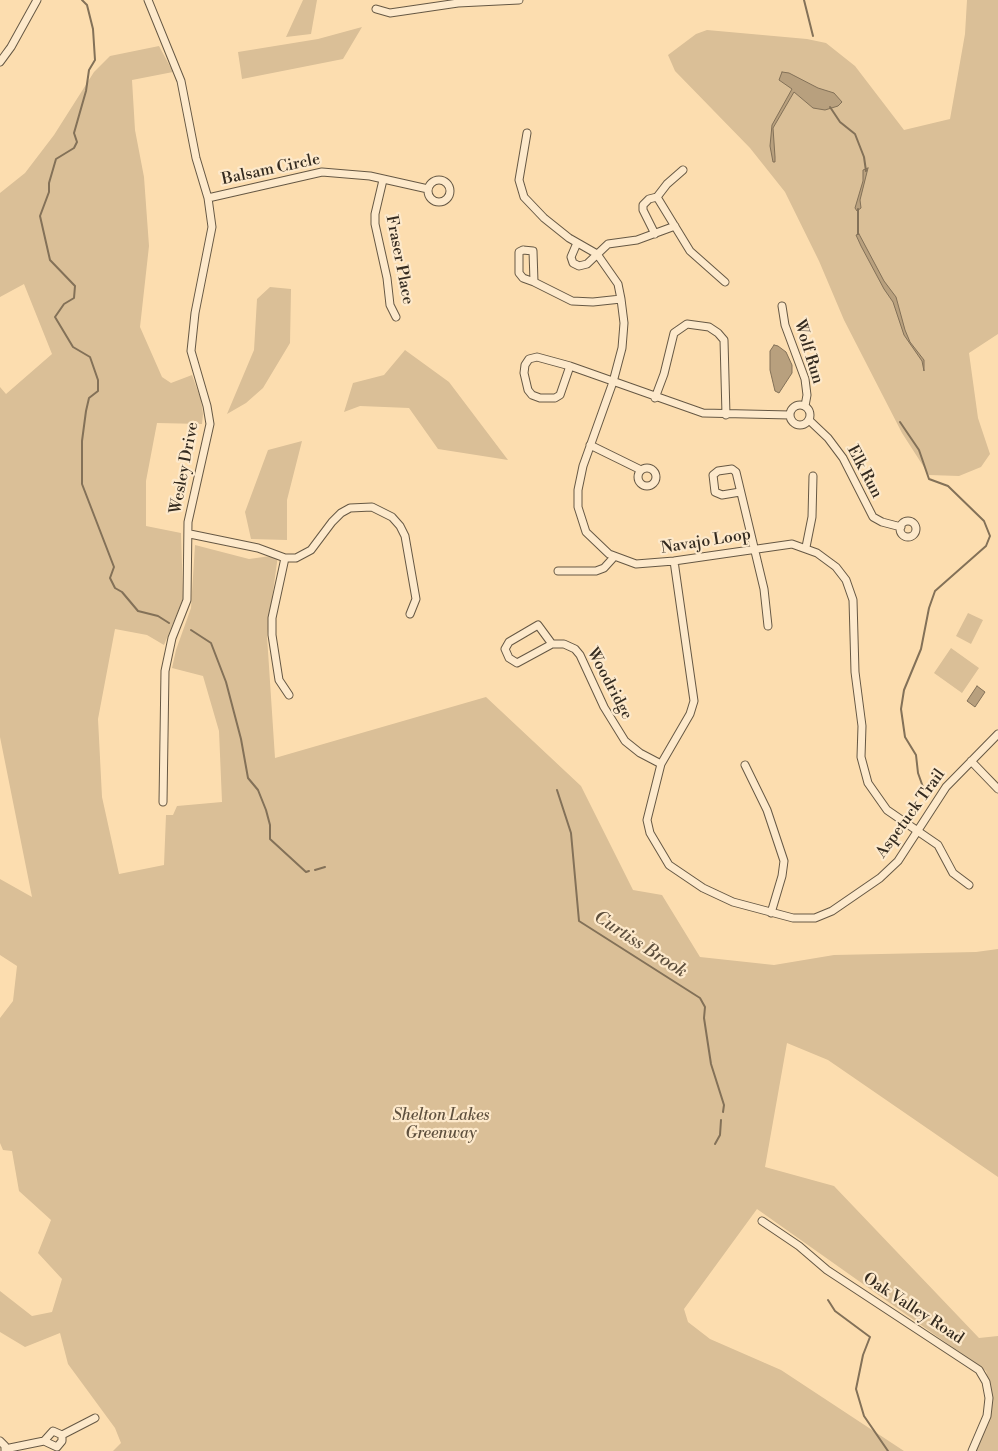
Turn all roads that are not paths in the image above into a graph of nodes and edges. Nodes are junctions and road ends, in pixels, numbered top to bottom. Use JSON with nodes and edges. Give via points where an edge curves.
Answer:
{"nodes":[{"id":1,"x":37,"y":0,"type":"edge"},
{"id":2,"x":148,"y":0,"type":"edge"},
{"id":3,"x":519,"y":0,"type":"edge"},
{"id":4,"x":376,"y":8,"type":"dead end"},
{"id":5,"x":0,"y":62,"type":"edge"},
{"id":6,"x":527,"y":133,"type":"dead end"},
{"id":7,"x":683,"y":170,"type":"dead end"},
{"id":8,"x":383,"y":180,"type":"junction"},
{"id":9,"x":428,"y":189,"type":"dead end"},
{"id":10,"x":657,"y":197,"type":"junction"},
{"id":11,"x":208,"y":198,"type":"junction"},
{"id":12,"x":675,"y":226,"type":"junction"},
{"id":13,"x":655,"y":234,"type":"junction"},
{"id":14,"x":577,"y":243,"type":"junction"},
{"id":15,"x":597,"y":254,"type":"junction"},
{"id":16,"x":534,"y":282,"type":"dead end"},
{"id":17,"x":725,"y":282,"type":"dead end"},
{"id":18,"x":621,"y":299,"type":"junction"},
{"id":19,"x":782,"y":306,"type":"dead end"},
{"id":20,"x":396,"y":317,"type":"dead end"},
{"id":21,"x":570,"y":366,"type":"junction"},
{"id":22,"x":613,"y":382,"type":"junction"},
{"id":23,"x":655,"y":398,"type":"junction"},
{"id":24,"x":805,"y":406,"type":"junction"},
{"id":25,"x":726,"y":415,"type":"junction"},
{"id":26,"x":790,"y":415,"type":"junction"},
{"id":27,"x":809,"y":420,"type":"junction"},
{"id":28,"x":590,"y":445,"type":"junction"},
{"id":29,"x":641,"y":470,"type":"dead end"},
{"id":30,"x":813,"y":476,"type":"dead end"},
{"id":31,"x":740,"y":492,"type":"junction"},
{"id":32,"x":900,"y":527,"type":"dead end"},
{"id":33,"x":190,"y":534,"type":"junction"},
{"id":34,"x":806,"y":547,"type":"junction"},
{"id":35,"x":754,"y":548,"type":"junction"},
{"id":36,"x":614,"y":556,"type":"junction"},
{"id":37,"x":286,"y":558,"type":"junction"},
{"id":38,"x":674,"y":561,"type":"junction"},
{"id":39,"x":558,"y":571,"type":"dead end"},
{"id":40,"x":410,"y":614,"type":"dead end"},
{"id":41,"x":768,"y":626,"type":"dead end"},
{"id":42,"x":552,"y":644,"type":"junction"},
{"id":43,"x":289,"y":695,"type":"dead end"},
{"id":44,"x":998,"y":734,"type":"edge"},
{"id":45,"x":971,"y":761,"type":"junction"},
{"id":46,"x":661,"y":764,"type":"junction"},
{"id":47,"x":745,"y":765,"type":"dead end"},
{"id":48,"x":998,"y":789,"type":"edge"},
{"id":49,"x":163,"y":802,"type":"dead end"},
{"id":50,"x":917,"y":832,"type":"junction"},
{"id":51,"x":969,"y":885,"type":"dead end"},
{"id":52,"x":771,"y":913,"type":"junction"},
{"id":53,"x":762,"y":1221,"type":"dead end"},
{"id":54,"x":95,"y":1418,"type":"dead end"},
{"id":55,"x":62,"y":1435,"type":"junction"},
{"id":56,"x":44,"y":1440,"type":"junction"},
{"id":57,"x":0,"y":1441,"type":"edge"},
{"id":58,"x":5,"y":1450,"type":"edge"},
{"id":59,"x":972,"y":1451,"type":"edge"}],
"edges":[{"from":1,"to":5,"type":"street","via":[[12,47]]},
{"from":2,"to":11,"type":"street","name":"Wesley Drive","via":[[181,81],[196,158]]},
{"from":3,"to":4,"type":"street","via":[[458,3],[390,13]]},
{"from":6,"to":14,"type":"street","name":"Navajo Loop","via":[[520,180],[524,198]]},
{"from":7,"to":10,"type":"street"},
{"from":8,"to":9,"type":"street","name":"Balsam Circle"},
{"from":8,"to":11,"type":"street","name":"Balsam Circle","via":[[322,172]]},
{"from":8,"to":20,"type":"street","name":"Fraser Place","via":[[375,224],[390,306]]},
{"from":10,"to":12,"type":"street"},
{"from":10,"to":13,"type":"street","via":[[649,199],[642,210]]},
{"from":11,"to":33,"type":"street","name":"Wesley Drive","via":[[212,227],[191,351],[210,424],[188,522]]},
{"from":12,"to":13,"type":"street"},
{"from":12,"to":17,"type":"street","via":[[690,251]]},
{"from":13,"to":15,"type":"street","via":[[608,244]]},
{"from":14,"to":15,"type":"street","name":"Navajo Loop"},
{"from":14,"to":15,"type":"street","via":[[571,257],[579,266],[587,264]]},
{"from":15,"to":18,"type":"street","name":"Navajo Loop","via":[[618,284]]},
{"from":16,"to":18,"type":"street","via":[[572,301]]},
{"from":18,"to":22,"type":"street","name":"Navajo Loop","via":[[624,323],[622,348]]},
{"from":19,"to":24,"type":"street","name":"Wolf Run","via":[[785,325],[805,379]]},
{"from":21,"to":21,"type":"street","via":[[536,357],[529,359],[524,373],[532,396],[555,398],[560,395]]},
{"from":21,"to":22,"type":"street"},
{"from":22,"to":23,"type":"street"},
{"from":22,"to":28,"type":"street","name":"Navajo Loop"},
{"from":23,"to":25,"type":"street","via":[[703,413]]},
{"from":23,"to":25,"type":"street","via":[[674,332],[687,324],[709,327],[721,335],[725,346]]},
{"from":24,"to":26,"type":"street","via":[[796,406]]},
{"from":24,"to":27,"type":"street","via":[[810,412]]},
{"from":25,"to":26,"type":"street"},
{"from":26,"to":27,"type":"street","via":[[796,424],[802,425]]},
{"from":27,"to":32,"type":"street","name":"Elk Run","via":[[844,458],[873,517]]},
{"from":28,"to":29,"type":"street"},
{"from":28,"to":36,"type":"street","name":"Navajo Loop","via":[[580,478],[578,507],[589,536]]},
{"from":30,"to":34,"type":"street","via":[[813,506]]},
{"from":31,"to":31,"type":"street","via":[[736,472],[732,469],[713,475],[715,492],[722,495]]},
{"from":31,"to":35,"type":"street"},
{"from":33,"to":37,"type":"street","via":[[258,548]]},
{"from":33,"to":49,"type":"street","name":"Wesley Drive","via":[[187,600],[172,638],[165,670]]},
{"from":34,"to":35,"type":"street","name":"Navajo Loop","via":[[792,544]]},
{"from":34,"to":50,"type":"street","name":"Navajo Loop","via":[[836,567],[852,594],[862,757],[868,783],[887,810]]},
{"from":35,"to":38,"type":"street","name":"Navajo Loop"},
{"from":35,"to":41,"type":"street","via":[[764,589]]},
{"from":36,"to":38,"type":"street","name":"Navajo Loop","via":[[642,565]]},
{"from":36,"to":39,"type":"street","via":[[604,568],[596,571]]},
{"from":37,"to":40,"type":"street","via":[[296,558],[311,550],[332,522],[350,508],[382,510],[400,526],[405,536],[416,599]]},
{"from":37,"to":43,"type":"street","via":[[272,618],[272,635],[279,680]]},
{"from":38,"to":46,"type":"street","name":"Aspetuck Trail","via":[[694,701]]},
{"from":42,"to":42,"type":"street","via":[[520,663],[511,661],[505,648],[509,642],[538,625]]},
{"from":42,"to":46,"type":"street","name":"Woodridge","via":[[570,646],[578,652],[625,742]]},
{"from":44,"to":45,"type":"street","name":"Aspetuck Trail"},
{"from":45,"to":48,"type":"street"},
{"from":45,"to":50,"type":"street","name":"Aspetuck Trail","via":[[946,788]]},
{"from":46,"to":52,"type":"street","name":"Aspetuck Trail","via":[[647,820],[650,833],[669,865],[685,878],[717,895]]},
{"from":47,"to":52,"type":"street","via":[[767,810],[784,861]]},
{"from":50,"to":51,"type":"street","name":"Navajo Loop","via":[[938,845],[953,873]]},
{"from":50,"to":52,"type":"street","name":"Aspetuck Trail","via":[[892,867],[832,912],[804,919]]},
{"from":53,"to":59,"type":"street","name":"Oak Valley Road","via":[[828,1270],[979,1370],[988,1389],[987,1416]]},
{"from":54,"to":55,"type":"street"},
{"from":55,"to":56,"type":"street","via":[[53,1431]]},
{"from":55,"to":56,"type":"street","via":[[57,1447]]},
{"from":56,"to":58,"type":"street"},
{"from":57,"to":58,"type":"street"}]}
